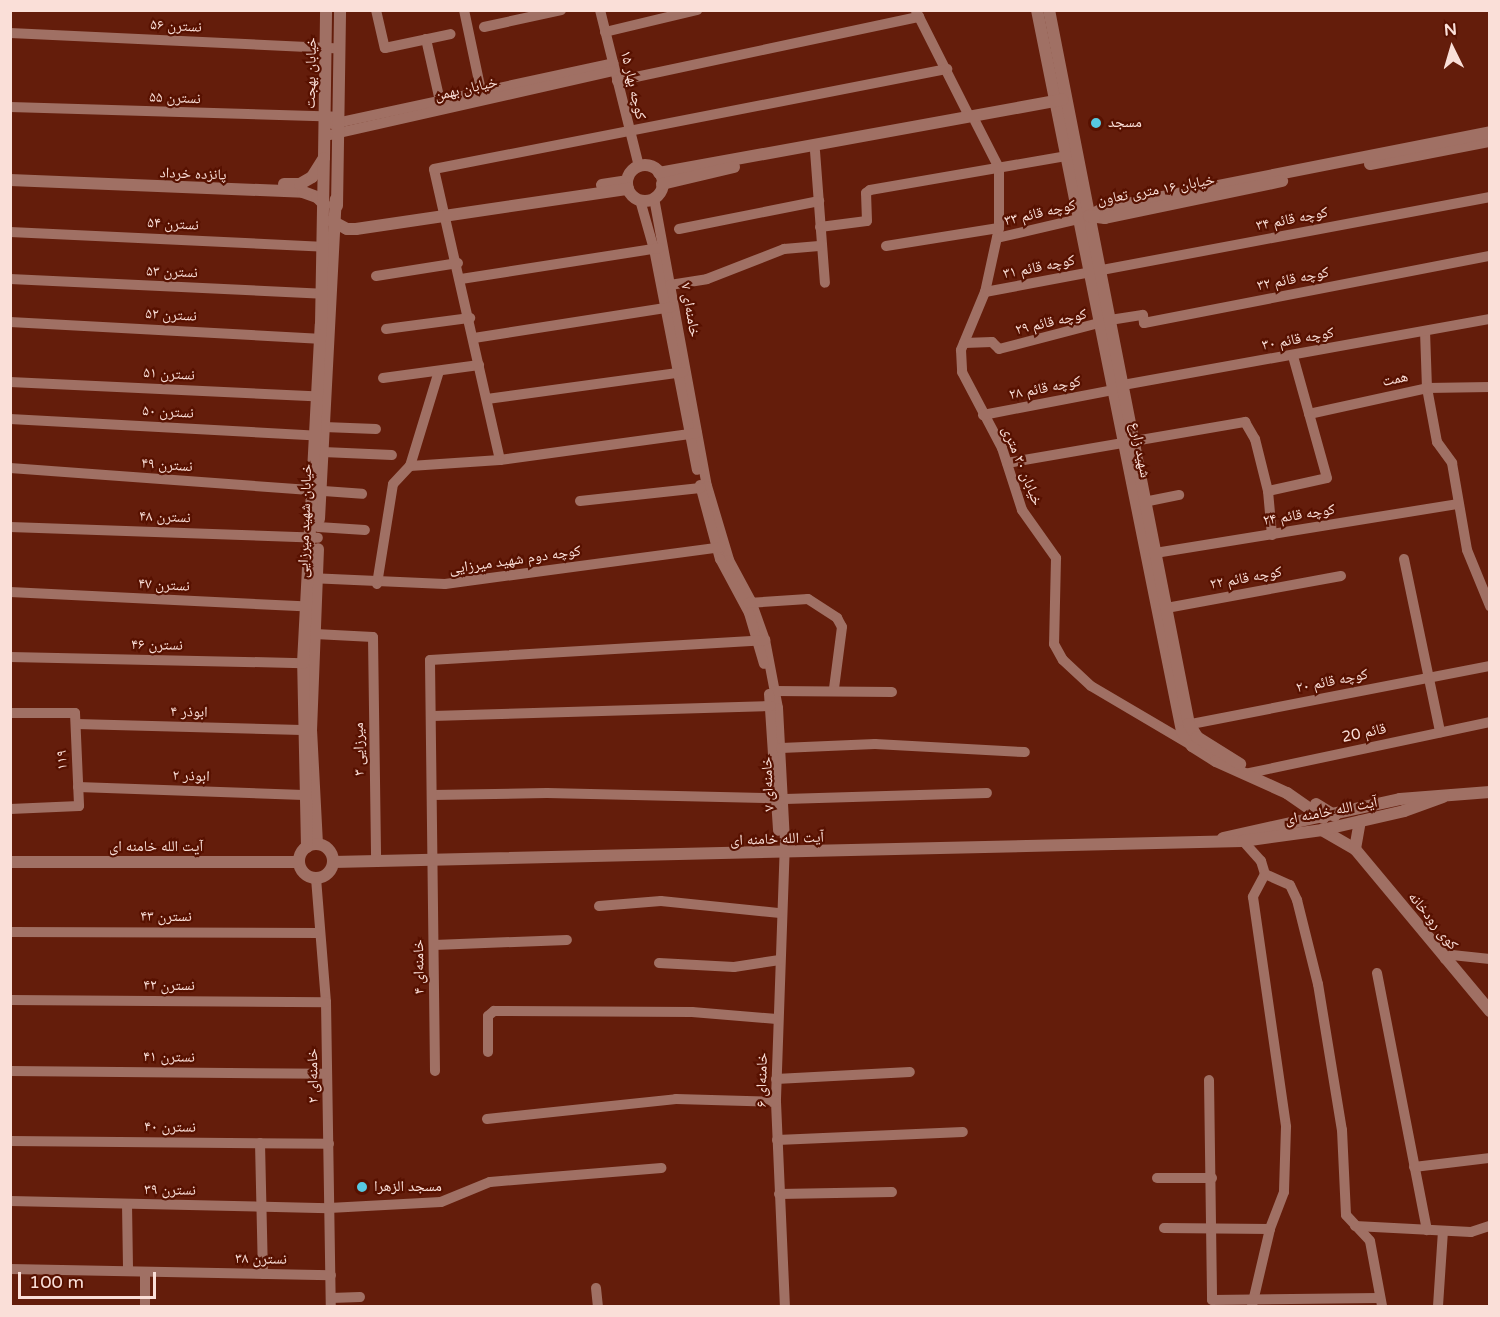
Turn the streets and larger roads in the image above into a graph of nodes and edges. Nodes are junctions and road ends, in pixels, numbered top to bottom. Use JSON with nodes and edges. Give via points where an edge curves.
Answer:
{"nodes":[{"id":1,"x":327,"y":10,"type":"edge"},
{"id":2,"x":340,"y":10,"type":"edge"},
{"id":3,"x":376,"y":10,"type":"edge"},
{"id":4,"x":464,"y":10,"type":"edge"},
{"id":5,"x":561,"y":10,"type":"edge"},
{"id":6,"x":600,"y":10,"type":"edge"},
{"id":7,"x":697,"y":10,"type":"edge"},
{"id":8,"x":1037,"y":10,"type":"edge"},
{"id":9,"x":1049,"y":10,"type":"edge"},
{"id":10,"x":917,"y":14,"type":"edge"},
{"id":11,"x":484,"y":27,"type":"dead end"},
{"id":12,"x":605,"y":32,"type":"junction"},
{"id":13,"x":10,"y":33,"type":"edge"},
{"id":14,"x":451,"y":34,"type":"dead end"},
{"id":15,"x":426,"y":39,"type":"junction"},
{"id":16,"x":326,"y":48,"type":"junction"},
{"id":17,"x":340,"y":49,"type":"junction"},
{"id":18,"x":947,"y":69,"type":"junction"},
{"id":19,"x":614,"y":71,"type":"junction"},
{"id":20,"x":481,"y":91,"type":"junction"},
{"id":21,"x":440,"y":101,"type":"junction"},
{"id":22,"x":1061,"y":104,"type":"junction"},
{"id":23,"x":10,"y":106,"type":"edge"},
{"id":24,"x":972,"y":119,"type":"junction"},
{"id":25,"x":339,"y":124,"type":"junction"},
{"id":26,"x":325,"y":127,"type":"junction"},
{"id":27,"x":628,"y":131,"type":"junction"},
{"id":28,"x":1490,"y":132,"type":"edge"},
{"id":29,"x":1490,"y":141,"type":"edge"},
{"id":30,"x":815,"y":151,"type":"junction"},
{"id":31,"x":1071,"y":155,"type":"junction"},
{"id":32,"x":324,"y":158,"type":"junction"},
{"id":33,"x":639,"y":166,"type":"junction"},
{"id":34,"x":999,"y":168,"type":"junction"},
{"id":35,"x":338,"y":169,"type":"junction"},
{"id":36,"x":10,"y":174,"type":"edge"},
{"id":37,"x":661,"y":179,"type":"junction"},
{"id":38,"x":10,"y":180,"type":"edge"},
{"id":39,"x":324,"y":184,"type":"junction"},
{"id":40,"x":627,"y":185,"type":"junction"},
{"id":41,"x":303,"y":192,"type":"junction"},
{"id":42,"x":1490,"y":197,"type":"edge"},
{"id":43,"x":654,"y":198,"type":"junction"},
{"id":44,"x":330,"y":200,"type":"junction"},
{"id":45,"x":640,"y":200,"type":"junction"},
{"id":46,"x":819,"y":201,"type":"junction"},
{"id":47,"x":446,"y":214,"type":"junction"},
{"id":48,"x":1083,"y":218,"type":"junction"},
{"id":49,"x":336,"y":225,"type":"junction"},
{"id":50,"x":820,"y":227,"type":"junction"},
{"id":51,"x":679,"y":229,"type":"dead end"},
{"id":52,"x":10,"y":232,"type":"edge"},
{"id":53,"x":998,"y":233,"type":"junction"},
{"id":54,"x":329,"y":246,"type":"junction"},
{"id":55,"x":822,"y":246,"type":"junction"},
{"id":56,"x":886,"y":246,"type":"dead end"},
{"id":57,"x":658,"y":248,"type":"junction"},
{"id":58,"x":1490,"y":256,"type":"edge"},
{"id":59,"x":458,"y":263,"type":"junction"},
{"id":60,"x":1095,"y":272,"type":"junction"},
{"id":61,"x":376,"y":276,"type":"dead end"},
{"id":62,"x":10,"y":279,"type":"edge"},
{"id":63,"x":461,"y":279,"type":"junction"},
{"id":64,"x":825,"y":283,"type":"dead end"},
{"id":65,"x":670,"y":285,"type":"junction"},
{"id":66,"x":985,"y":292,"type":"junction"},
{"id":67,"x":327,"y":294,"type":"junction"},
{"id":68,"x":669,"y":308,"type":"junction"},
{"id":69,"x":470,"y":318,"type":"junction"},
{"id":70,"x":1490,"y":319,"type":"edge"},
{"id":71,"x":10,"y":322,"type":"edge"},
{"id":72,"x":1105,"y":323,"type":"junction"},
{"id":73,"x":386,"y":329,"type":"dead end"},
{"id":74,"x":1425,"y":331,"type":"junction"},
{"id":75,"x":325,"y":338,"type":"junction"},
{"id":76,"x":474,"y":338,"type":"junction"},
{"id":77,"x":964,"y":343,"type":"junction"},
{"id":78,"x":1293,"y":356,"type":"junction"},
{"id":79,"x":480,"y":365,"type":"junction"},
{"id":80,"x":440,"y":371,"type":"junction"},
{"id":81,"x":682,"y":372,"type":"junction"},
{"id":82,"x":383,"y":378,"type":"dead end"},
{"id":83,"x":10,"y":382,"type":"edge"},
{"id":84,"x":1426,"y":387,"type":"junction"},
{"id":85,"x":1490,"y":387,"type":"edge"},
{"id":86,"x":1118,"y":388,"type":"junction"},
{"id":87,"x":321,"y":397,"type":"junction"},
{"id":88,"x":487,"y":399,"type":"junction"},
{"id":89,"x":1309,"y":414,"type":"junction"},
{"id":90,"x":983,"y":415,"type":"junction"},
{"id":91,"x":10,"y":419,"type":"edge"},
{"id":92,"x":376,"y":429,"type":"dead end"},
{"id":93,"x":321,"y":432,"type":"junction"},
{"id":94,"x":693,"y":433,"type":"junction"},
{"id":95,"x":1129,"y":444,"type":"junction"},
{"id":96,"x":323,"y":452,"type":"junction"},
{"id":97,"x":392,"y":455,"type":"dead end"},
{"id":98,"x":500,"y":460,"type":"junction"},
{"id":99,"x":1007,"y":463,"type":"junction"},
{"id":100,"x":410,"y":466,"type":"junction"},
{"id":101,"x":10,"y":468,"type":"edge"},
{"id":102,"x":700,"y":488,"type":"junction"},
{"id":103,"x":316,"y":490,"type":"junction"},
{"id":104,"x":1268,"y":491,"type":"junction"},
{"id":105,"x":362,"y":494,"type":"dead end"},
{"id":106,"x":1179,"y":495,"type":"dead end"},
{"id":107,"x":580,"y":501,"type":"dead end"},
{"id":108,"x":1141,"y":503,"type":"junction"},
{"id":109,"x":1458,"y":504,"type":"junction"},
{"id":110,"x":10,"y":527,"type":"edge"},
{"id":111,"x":365,"y":530,"type":"dead end"},
{"id":112,"x":316,"y":534,"type":"junction"},
{"id":113,"x":1272,"y":535,"type":"junction"},
{"id":114,"x":720,"y":547,"type":"junction"},
{"id":115,"x":1151,"y":553,"type":"junction"},
{"id":116,"x":1404,"y":559,"type":"dead end"},
{"id":117,"x":1341,"y":576,"type":"dead end"},
{"id":118,"x":313,"y":578,"type":"junction"},
{"id":119,"x":377,"y":584,"type":"junction"},
{"id":120,"x":10,"y":592,"type":"edge"},
{"id":121,"x":748,"y":603,"type":"junction"},
{"id":122,"x":1490,"y":606,"type":"edge"},
{"id":123,"x":312,"y":607,"type":"junction"},
{"id":124,"x":1162,"y":609,"type":"junction"},
{"id":125,"x":315,"y":634,"type":"junction"},
{"id":126,"x":761,"y":640,"type":"junction"},
{"id":127,"x":10,"y":657,"type":"edge"},
{"id":128,"x":303,"y":663,"type":"junction"},
{"id":129,"x":1490,"y":666,"type":"edge"},
{"id":130,"x":1427,"y":678,"type":"junction"},
{"id":131,"x":834,"y":688,"type":"junction"},
{"id":132,"x":775,"y":691,"type":"junction"},
{"id":133,"x":892,"y":692,"type":"dead end"},
{"id":134,"x":771,"y":706,"type":"junction"},
{"id":135,"x":10,"y":713,"type":"edge"},
{"id":136,"x":432,"y":716,"type":"junction"},
{"id":137,"x":75,"y":719,"type":"junction"},
{"id":138,"x":1490,"y":722,"type":"edge"},
{"id":139,"x":1185,"y":725,"type":"junction"},
{"id":140,"x":302,"y":730,"type":"junction"},
{"id":141,"x":1440,"y":732,"type":"junction"},
{"id":142,"x":1198,"y":744,"type":"junction"},
{"id":143,"x":781,"y":748,"type":"junction"},
{"id":144,"x":1025,"y":752,"type":"dead end"},
{"id":145,"x":1250,"y":772,"type":"junction"},
{"id":146,"x":78,"y":787,"type":"junction"},
{"id":147,"x":1490,"y":792,"type":"edge"},
{"id":148,"x":987,"y":793,"type":"dead end"},
{"id":149,"x":304,"y":795,"type":"junction"},
{"id":150,"x":432,"y":795,"type":"junction"},
{"id":151,"x":1443,"y":796,"type":"junction"},
{"id":152,"x":781,"y":799,"type":"junction"},
{"id":153,"x":10,"y":809,"type":"edge"},
{"id":154,"x":1360,"y":821,"type":"junction"},
{"id":155,"x":1327,"y":822,"type":"junction"},
{"id":156,"x":1222,"y":839,"type":"junction"},
{"id":157,"x":1243,"y":841,"type":"junction"},
{"id":158,"x":312,"y":846,"type":"junction"},
{"id":159,"x":1355,"y":849,"type":"junction"},
{"id":160,"x":782,"y":855,"type":"junction"},
{"id":161,"x":11,"y":861,"type":"edge"},
{"id":162,"x":376,"y":861,"type":"junction"},
{"id":163,"x":299,"y":862,"type":"junction"},
{"id":164,"x":333,"y":862,"type":"junction"},
{"id":165,"x":433,"y":862,"type":"junction"},
{"id":166,"x":1265,"y":874,"type":"junction"},
{"id":167,"x":316,"y":878,"type":"junction"},
{"id":168,"x":598,"y":906,"type":"dead end"},
{"id":169,"x":780,"y":913,"type":"junction"},
{"id":170,"x":10,"y":932,"type":"edge"},
{"id":171,"x":320,"y":933,"type":"junction"},
{"id":172,"x":567,"y":940,"type":"dead end"},
{"id":173,"x":434,"y":945,"type":"junction"},
{"id":174,"x":1445,"y":958,"type":"junction"},
{"id":175,"x":1490,"y":959,"type":"edge"},
{"id":176,"x":779,"y":960,"type":"junction"},
{"id":177,"x":659,"y":963,"type":"dead end"},
{"id":178,"x":1377,"y":973,"type":"dead end"},
{"id":179,"x":10,"y":1000,"type":"edge"},
{"id":180,"x":326,"y":1002,"type":"junction"},
{"id":181,"x":1490,"y":1011,"type":"edge"},
{"id":182,"x":777,"y":1019,"type":"junction"},
{"id":183,"x":488,"y":1052,"type":"dead end"},
{"id":184,"x":10,"y":1071,"type":"edge"},
{"id":185,"x":435,"y":1071,"type":"dead end"},
{"id":186,"x":910,"y":1072,"type":"dead end"},
{"id":187,"x":327,"y":1074,"type":"junction"},
{"id":188,"x":776,"y":1079,"type":"junction"},
{"id":189,"x":1209,"y":1080,"type":"dead end"},
{"id":190,"x":776,"y":1102,"type":"junction"},
{"id":191,"x":487,"y":1119,"type":"dead end"},
{"id":192,"x":963,"y":1132,"type":"dead end"},
{"id":193,"x":777,"y":1140,"type":"junction"},
{"id":194,"x":10,"y":1141,"type":"edge"},
{"id":195,"x":260,"y":1143,"type":"junction"},
{"id":196,"x":328,"y":1144,"type":"junction"},
{"id":197,"x":1490,"y":1158,"type":"edge"},
{"id":198,"x":1414,"y":1167,"type":"junction"},
{"id":199,"x":661,"y":1168,"type":"dead end"},
{"id":200,"x":1157,"y":1178,"type":"dead end"},
{"id":201,"x":1212,"y":1178,"type":"junction"},
{"id":202,"x":892,"y":1192,"type":"dead end"},
{"id":203,"x":779,"y":1194,"type":"junction"},
{"id":204,"x":10,"y":1201,"type":"edge"},
{"id":205,"x":127,"y":1204,"type":"junction"},
{"id":206,"x":261,"y":1206,"type":"junction"},
{"id":207,"x":329,"y":1208,"type":"junction"},
{"id":208,"x":1210,"y":1225,"type":"junction"},
{"id":209,"x":1354,"y":1226,"type":"junction"},
{"id":210,"x":1490,"y":1226,"type":"edge"},
{"id":211,"x":1164,"y":1228,"type":"dead end"},
{"id":212,"x":1270,"y":1229,"type":"junction"},
{"id":213,"x":1427,"y":1230,"type":"junction"},
{"id":214,"x":1443,"y":1231,"type":"junction"},
{"id":215,"x":10,"y":1269,"type":"edge"},
{"id":216,"x":128,"y":1271,"type":"junction"},
{"id":217,"x":145,"y":1272,"type":"junction"},
{"id":218,"x":263,"y":1274,"type":"junction"},
{"id":219,"x":330,"y":1275,"type":"junction"},
{"id":220,"x":596,"y":1288,"type":"dead end"},
{"id":221,"x":360,"y":1297,"type":"dead end"},
{"id":222,"x":331,"y":1302,"type":"edge"},
{"id":223,"x":1381,"y":1302,"type":"edge"},
{"id":224,"x":1254,"y":1303,"type":"edge"},
{"id":225,"x":145,"y":1306,"type":"edge"},
{"id":226,"x":598,"y":1306,"type":"edge"},
{"id":227,"x":785,"y":1306,"type":"edge"},
{"id":228,"x":1438,"y":1306,"type":"edge"}],
"edges":[{"from":1,"to":16,"type":"street","name":"خیابان بهجت"},
{"from":2,"to":17,"type":"street","name":"خیابان بهجت"},
{"from":3,"to":15,"type":"street","via":[[385,48]]},
{"from":4,"to":20,"type":"street"},
{"from":5,"to":11,"type":"street"},
{"from":6,"to":12,"type":"street","name":"کوچه بهار ۱۵"},
{"from":7,"to":12,"type":"street"},
{"from":8,"to":22,"type":"street","name":"شهید زارع"},
{"from":9,"to":22,"type":"street","name":"شهید زارع"},
{"from":10,"to":18,"type":"street"},
{"from":10,"to":19,"type":"street"},
{"from":12,"to":19,"type":"street","name":"کوچه بهار ۱۵"},
{"from":13,"to":16,"type":"street","name":"نسترن ۵۶"},
{"from":14,"to":15,"type":"street"},
{"from":15,"to":21,"type":"street"},
{"from":16,"to":17,"type":"street","name":"نسترن ۵۶"},
{"from":16,"to":26,"type":"street","name":"خیابان بهجت"},
{"from":17,"to":25,"type":"street","name":"خیابان بهجت"},
{"from":18,"to":24,"type":"street"},
{"from":18,"to":27,"type":"street"},
{"from":19,"to":20,"type":"street","name":"خیابان بهمن"},
{"from":19,"to":25,"type":"street","name":"خیابان بهمن"},
{"from":19,"to":27,"type":"street","name":"کوچه بهار ۱۵"},
{"from":20,"to":21,"type":"street","name":"خیابان بهمن"},
{"from":21,"to":25,"type":"street","name":"خیابان بهمن"},
{"from":22,"to":24,"type":"street"},
{"from":22,"to":31,"type":"street","name":"شهید زارع"},
{"from":23,"to":26,"type":"street","name":"نسترن ۵۵"},
{"from":24,"to":30,"type":"street"},
{"from":24,"to":34,"type":"street","name":"خیابان ۲۰ متری"},
{"from":24,"to":37,"type":"street"},
{"from":25,"to":26,"type":"street","name":"خیابان بهمن"},
{"from":25,"to":26,"type":"street","name":"نسترن ۵۵"},
{"from":25,"to":35,"type":"street","name":"خیابان بهجت"},
{"from":26,"to":32,"type":"street","name":"خیابان بهجت"},
{"from":27,"to":33,"type":"street","name":"کوچه بهار ۱۵"},
{"from":27,"to":47,"type":"street","via":[[434,169]]},
{"from":28,"to":48,"type":"street","name":"خیابان ۱۶ متری تعاون","via":[[1102,209]]},
{"from":29,"to":48,"type":"street","name":"خیابان ۱۶ متری تعاون","via":[[1120,215]]},
{"from":30,"to":37,"type":"street"},
{"from":30,"to":46,"type":"street"},
{"from":31,"to":34,"type":"street"},
{"from":31,"to":48,"type":"street","name":"شهید زارع"},
{"from":32,"to":36,"type":"street","name":"پانزده خرداد","via":[[312,177],[300,184],[154,182]]},
{"from":32,"to":39,"type":"street","name":"خیابان بهجت"},
{"from":33,"to":37,"type":"street","via":[[648,165]]},
{"from":33,"to":40,"type":"street"},
{"from":34,"to":50,"type":"street","via":[[870,190],[866,193],[867,220]]},
{"from":34,"to":53,"type":"street","name":"خیابان ۲۰ متری"},
{"from":35,"to":39,"type":"street"},
{"from":35,"to":44,"type":"street","name":"خیابان بهجت"},
{"from":37,"to":43,"type":"street"},
{"from":38,"to":41,"type":"street","name":"پانزده خرداد"},
{"from":39,"to":41,"type":"street"},
{"from":39,"to":44,"type":"street","name":"خیابان بهجت"},
{"from":40,"to":45,"type":"street"},
{"from":40,"to":47,"type":"street"},
{"from":41,"to":44,"type":"street","name":"پانزده خرداد"},
{"from":42,"to":60,"type":"street","name":"کوچه قائم ۳۴"},
{"from":43,"to":45,"type":"street"},
{"from":43,"to":57,"type":"street","name":"خامنه‌ای ۷"},
{"from":44,"to":47,"type":"street","via":[[339,217],[350,223]]},
{"from":44,"to":49,"type":"street","name":"خیابان شهید میرزایی"},
{"from":44,"to":54,"type":"street","name":"خیابان شهید میرزایی"},
{"from":45,"to":57,"type":"street","name":"خامنه‌ای ۷"},
{"from":46,"to":50,"type":"street"},
{"from":46,"to":51,"type":"street"},
{"from":47,"to":49,"type":"street","via":[[356,229]]},
{"from":47,"to":59,"type":"street"},
{"from":48,"to":53,"type":"street","name":"کوچه قائم ۳۳"},
{"from":48,"to":60,"type":"street","name":"شهید زارع"},
{"from":49,"to":54,"type":"street","name":"خیابان شهید میرزایی"},
{"from":50,"to":55,"type":"street"},
{"from":52,"to":54,"type":"street","name":"نسترن ۵۴"},
{"from":53,"to":56,"type":"street","name":"کوچه قائم ۳۳"},
{"from":53,"to":66,"type":"street","name":"خیابان ۲۰ متری"},
{"from":54,"to":67,"type":"street","name":"خیابان شهید میرزایی"},
{"from":55,"to":64,"type":"street"},
{"from":55,"to":65,"type":"street","via":[[784,249],[707,279]]},
{"from":57,"to":63,"type":"street"},
{"from":57,"to":65,"type":"street","name":"خامنه‌ای ۷"},
{"from":57,"to":68,"type":"street","name":"خامنه‌ای ۷"},
{"from":58,"to":72,"type":"street","name":"کوچه قائم ۳۲","via":[[1144,323],[1143,315]]},
{"from":59,"to":61,"type":"street"},
{"from":59,"to":63,"type":"street"},
{"from":60,"to":66,"type":"street","name":"۳۱ کوچه قائم"},
{"from":60,"to":72,"type":"street","name":"شهید زارع"},
{"from":62,"to":67,"type":"street","name":"نسترن ۵۳"},
{"from":63,"to":69,"type":"street"},
{"from":65,"to":68,"type":"street","name":"خامنه‌ای ۷"},
{"from":66,"to":77,"type":"street","name":"خیابان ۲۰ متری"},
{"from":67,"to":75,"type":"street","name":"خیابان شهید میرزایی"},
{"from":68,"to":76,"type":"street"},
{"from":68,"to":81,"type":"street","name":"خامنه‌ای ۷"},
{"from":69,"to":73,"type":"street"},
{"from":69,"to":76,"type":"street"},
{"from":70,"to":74,"type":"street","name":"کوچه قائم ۳۰"},
{"from":71,"to":75,"type":"street","name":"نسترن ۵۲"},
{"from":72,"to":77,"type":"street","name":"کوچه قائم ۲۹","via":[[999,349],[992,342]]},
{"from":72,"to":86,"type":"street","name":"شهید زارع"},
{"from":74,"to":78,"type":"street","name":"کوچه قائم ۳۰"},
{"from":74,"to":84,"type":"street"},
{"from":75,"to":87,"type":"street","name":"خیابان شهید میرزایی"},
{"from":76,"to":79,"type":"street"},
{"from":77,"to":90,"type":"street","name":"خیابان ۲۰ متری","via":[[962,372]]},
{"from":78,"to":86,"type":"street","name":"کوچه قائم ۳۰"},
{"from":78,"to":89,"type":"street"},
{"from":79,"to":80,"type":"street"},
{"from":79,"to":88,"type":"street"},
{"from":80,"to":82,"type":"street"},
{"from":80,"to":100,"type":"street"},
{"from":81,"to":88,"type":"street"},
{"from":81,"to":94,"type":"street","name":"خامنه‌ای ۷"},
{"from":83,"to":87,"type":"street","name":"نسترن ۵۱"},
{"from":84,"to":85,"type":"street","name":"همت"},
{"from":84,"to":89,"type":"street","name":"همت"},
{"from":84,"to":109,"type":"street","via":[[1437,442],[1452,463]]},
{"from":86,"to":90,"type":"street","name":"کوچه قائم ۲۸"},
{"from":86,"to":95,"type":"street","name":"شهید زارع"},
{"from":87,"to":93,"type":"street","name":"خیابان شهید میرزایی"},
{"from":88,"to":98,"type":"street"},
{"from":89,"to":104,"type":"street","via":[[1327,478]]},
{"from":90,"to":99,"type":"street","name":"خیابان ۲۰ متری"},
{"from":91,"to":93,"type":"street","name":"نسترن ۵۰"},
{"from":92,"to":93,"type":"street","name":"نسترن ۵۰"},
{"from":93,"to":96,"type":"street","name":"خیابان شهید میرزایی"},
{"from":93,"to":103,"type":"street","name":"خیابان شهید میرزایی"},
{"from":94,"to":98,"type":"street"},
{"from":94,"to":102,"type":"street","name":"خامنه‌ای ۷"},
{"from":94,"to":114,"type":"street","name":"خامنه‌ای ۷"},
{"from":95,"to":99,"type":"street"},
{"from":95,"to":104,"type":"street","via":[[1245,422],[1255,439]]},
{"from":95,"to":108,"type":"street","name":"شهید زارع"},
{"from":96,"to":97,"type":"street"},
{"from":96,"to":103,"type":"street","name":"خیابان شهید میرزایی"},
{"from":98,"to":100,"type":"street"},
{"from":99,"to":142,"type":"street","name":"خیابان ۲۰ متری","via":[[1022,510],[1056,558],[1051,632],[1063,660],[1091,686]]},
{"from":100,"to":119,"type":"street","via":[[392,490]]},
{"from":101,"to":103,"type":"street","name":"نسترن ۴۹"},
{"from":102,"to":107,"type":"street"},
{"from":102,"to":114,"type":"street","name":"خامنه‌ای ۷"},
{"from":103,"to":105,"type":"street","name":"نسترن ۴۹"},
{"from":103,"to":112,"type":"street","name":"خیابان شهید میرزایی"},
{"from":104,"to":113,"type":"street"},
{"from":106,"to":108,"type":"street"},
{"from":108,"to":115,"type":"street","name":"شهید زارع"},
{"from":109,"to":113,"type":"street","name":"کوچه قائم ۲۴"},
{"from":109,"to":122,"type":"street","via":[[1467,550]]},
{"from":110,"to":112,"type":"street","name":"نسترن ۴۸"},
{"from":111,"to":112,"type":"street","name":"نسترن ۴۸"},
{"from":112,"to":118,"type":"street","name":"خیابان شهید میرزایی"},
{"from":113,"to":115,"type":"street","name":"کوچه قائم ۲۴"},
{"from":114,"to":119,"type":"street","name":"کوچه دوم شهید میرزایی","via":[[445,584]]},
{"from":114,"to":121,"type":"street","name":"خامنه‌ای ۷"},
{"from":115,"to":124,"type":"street","name":"شهید زارع"},
{"from":116,"to":130,"type":"street"},
{"from":117,"to":124,"type":"street","name":"کوچه قائم ۲۲"},
{"from":118,"to":119,"type":"street","name":"کوچه دوم شهید میرزایی"},
{"from":118,"to":123,"type":"street","name":"خیابان شهید میرزایی"},
{"from":120,"to":123,"type":"street","name":"نسترن ۴۷"},
{"from":121,"to":126,"type":"street","name":"خامنه‌ای ۷"},
{"from":121,"to":131,"type":"street","via":[[808,599],[837,618],[842,627]]},
{"from":123,"to":125,"type":"street","name":"خیابان شهید میرزایی"},
{"from":123,"to":128,"type":"street","name":"خیابان شهید میرزایی"},
{"from":124,"to":139,"type":"street","name":"شهید زارع"},
{"from":125,"to":158,"type":"street","name":"خیابان شهید میرزایی"},
{"from":125,"to":162,"type":"street","name":"میرزایی ۳","via":[[373,637]]},
{"from":126,"to":132,"type":"street","name":"خامنه‌ای ۷"},
{"from":126,"to":134,"type":"street","name":"خامنه‌ای ۷"},
{"from":126,"to":136,"type":"street","name":"خامنه‌ای ۴","via":[[430,660]]},
{"from":127,"to":128,"type":"street","name":"نسترن ۴۶"},
{"from":128,"to":140,"type":"street","name":"خیابان شهید میرزایی"},
{"from":129,"to":130,"type":"street","name":"کوچه قائم ۲۰"},
{"from":130,"to":139,"type":"street","name":"کوچه قائم ۲۰"},
{"from":130,"to":141,"type":"street"},
{"from":131,"to":132,"type":"street"},
{"from":131,"to":133,"type":"street"},
{"from":132,"to":143,"type":"street","name":"خامنه‌ای ۷"},
{"from":134,"to":136,"type":"street"},
{"from":134,"to":152,"type":"street","name":"خامنه‌ای ۷"},
{"from":135,"to":137,"type":"street","name":"ابوذر ۴"},
{"from":136,"to":150,"type":"street","name":"خامنه‌ای ۴"},
{"from":137,"to":140,"type":"street","name":"ابوذر ۴"},
{"from":137,"to":146,"type":"street","name":"۱۱۹"},
{"from":138,"to":141,"type":"street","name":"قائم 20"},
{"from":139,"to":142,"type":"street","name":"شهید زارع"},
{"from":140,"to":149,"type":"street","name":"خیابان شهید میرزایی"},
{"from":141,"to":145,"type":"street","name":"قائم 20"},
{"from":142,"to":145,"type":"street"},
{"from":143,"to":144,"type":"street","via":[[875,744]]},
{"from":143,"to":152,"type":"street","name":"خامنه‌ای ۷"},
{"from":145,"to":155,"type":"street"},
{"from":146,"to":149,"type":"street","name":"ابوذر ۲"},
{"from":146,"to":153,"type":"street","name":"۱۱۹","via":[[79,806]]},
{"from":147,"to":151,"type":"street","name":"آیت الله خامنه ای"},
{"from":148,"to":152,"type":"street"},
{"from":149,"to":158,"type":"street","name":"خیابان شهید میرزایی"},
{"from":150,"to":152,"type":"street","via":[[547,793]]},
{"from":150,"to":165,"type":"street","name":"خامنه‌ای ۴"},
{"from":151,"to":154,"type":"street","name":"آیت الله خامنه ای"},
{"from":151,"to":155,"type":"street","name":"آیت الله خامنه ای","via":[[1400,799]]},
{"from":152,"to":160,"type":"street","name":"خامنه‌ای ۷"},
{"from":154,"to":155,"type":"street","name":"آیت الله خامنه ای"},
{"from":154,"to":159,"type":"street"},
{"from":155,"to":156,"type":"street","name":"آیت الله خامنه ای","via":[[1238,832]]},
{"from":155,"to":157,"type":"street","name":"آیت الله خامنه ای"},
{"from":155,"to":159,"type":"street"},
{"from":156,"to":157,"type":"street","name":"آیت الله خامنه ای"},
{"from":156,"to":160,"type":"street","name":"آیت الله خامنه ای"},
{"from":157,"to":166,"type":"street","via":[[1261,861]]},
{"from":158,"to":163,"type":"street"},
{"from":158,"to":164,"type":"street","via":[[329,849]]},
{"from":159,"to":174,"type":"street","name":"کوی رودخانه"},
{"from":160,"to":165,"type":"street","name":"آیت الله خامنه ای"},
{"from":160,"to":169,"type":"street","name":"خامنه‌ای ۶"},
{"from":161,"to":163,"type":"street","name":"آیت الله خامنه ای"},
{"from":162,"to":164,"type":"street","name":"آیت الله خامنه ای"},
{"from":162,"to":165,"type":"street","name":"آیت الله خامنه ای"},
{"from":163,"to":167,"type":"street","via":[[303,872]]},
{"from":164,"to":167,"type":"street","via":[[326,875]]},
{"from":165,"to":173,"type":"street","name":"خامنه‌ای ۴"},
{"from":166,"to":209,"type":"street","via":[[1290,885],[1297,900],[1318,984],[1342,1130],[1346,1215]]},
{"from":166,"to":212,"type":"street","via":[[1253,897],[1281,1076],[1286,1159],[1284,1192]]},
{"from":167,"to":171,"type":"street","name":"خامنه‌ای ۲"},
{"from":168,"to":169,"type":"street","via":[[661,901]]},
{"from":169,"to":176,"type":"street","name":"خامنه‌ای ۶"},
{"from":170,"to":171,"type":"street","name":"نسترن ۴۳"},
{"from":171,"to":180,"type":"street","name":"خامنه‌ای ۲"},
{"from":172,"to":173,"type":"street"},
{"from":173,"to":185,"type":"street","name":"خامنه‌ای ۴"},
{"from":174,"to":175,"type":"street","via":[[1452,955]]},
{"from":174,"to":181,"type":"street","name":"کوی رودخانه"},
{"from":176,"to":177,"type":"street","via":[[734,967]]},
{"from":176,"to":182,"type":"street","name":"خامنه‌ای ۶"},
{"from":178,"to":198,"type":"street"},
{"from":179,"to":180,"type":"street","name":"نسترن ۴۲"},
{"from":180,"to":187,"type":"street","name":"خامنه‌ای ۲"},
{"from":182,"to":183,"type":"street","via":[[692,1012],[494,1011],[488,1016]]},
{"from":182,"to":188,"type":"street","name":"خامنه‌ای ۶"},
{"from":184,"to":187,"type":"street","name":"نسترن ۴۱"},
{"from":186,"to":188,"type":"street"},
{"from":187,"to":196,"type":"street","name":"خامنه‌ای ۲"},
{"from":188,"to":190,"type":"street","name":"خامنه‌ای ۶"},
{"from":189,"to":201,"type":"street"},
{"from":190,"to":191,"type":"street","via":[[676,1099]]},
{"from":190,"to":193,"type":"street","name":"خامنه‌ای ۶"},
{"from":192,"to":193,"type":"street"},
{"from":193,"to":203,"type":"street","name":"خامنه‌ای ۶"},
{"from":194,"to":195,"type":"street","name":"نسترن ۴۰"},
{"from":195,"to":196,"type":"street","name":"نسترن ۴۰"},
{"from":195,"to":206,"type":"street"},
{"from":196,"to":207,"type":"street","name":"خامنه‌ای ۲"},
{"from":197,"to":198,"type":"street"},
{"from":198,"to":213,"type":"street"},
{"from":199,"to":207,"type":"street","name":"نسترن ۳۹","via":[[490,1182],[441,1203]]},
{"from":200,"to":201,"type":"street"},
{"from":201,"to":208,"type":"street"},
{"from":202,"to":203,"type":"street"},
{"from":203,"to":227,"type":"street","name":"خامنه‌ای ۶"},
{"from":204,"to":205,"type":"street","name":"نسترن ۳۹"},
{"from":205,"to":206,"type":"street","name":"نسترن ۳۹"},
{"from":205,"to":216,"type":"street"},
{"from":206,"to":207,"type":"street","name":"نسترن ۳۹"},
{"from":206,"to":218,"type":"street"},
{"from":207,"to":219,"type":"street","name":"خامنه‌ای ۲"},
{"from":208,"to":211,"type":"street"},
{"from":208,"to":212,"type":"street"},
{"from":208,"to":224,"type":"street","via":[[1212,1300]]},
{"from":209,"to":213,"type":"street"},
{"from":209,"to":223,"type":"street","via":[[1370,1241]]},
{"from":210,"to":214,"type":"street","via":[[1471,1232]]},
{"from":212,"to":224,"type":"street"},
{"from":213,"to":214,"type":"street"},
{"from":214,"to":228,"type":"street"},
{"from":215,"to":216,"type":"street","name":"نسترن ۳۸"},
{"from":216,"to":217,"type":"street","name":"نسترن ۳۸"},
{"from":217,"to":218,"type":"street","name":"نسترن ۳۸"},
{"from":217,"to":225,"type":"street"},
{"from":218,"to":219,"type":"street","name":"نسترن ۳۸"},
{"from":219,"to":222,"type":"street","name":"خامنه‌ای ۲"},
{"from":220,"to":226,"type":"street"},
{"from":221,"to":222,"type":"street"},
{"from":223,"to":224,"type":"street"}]}
